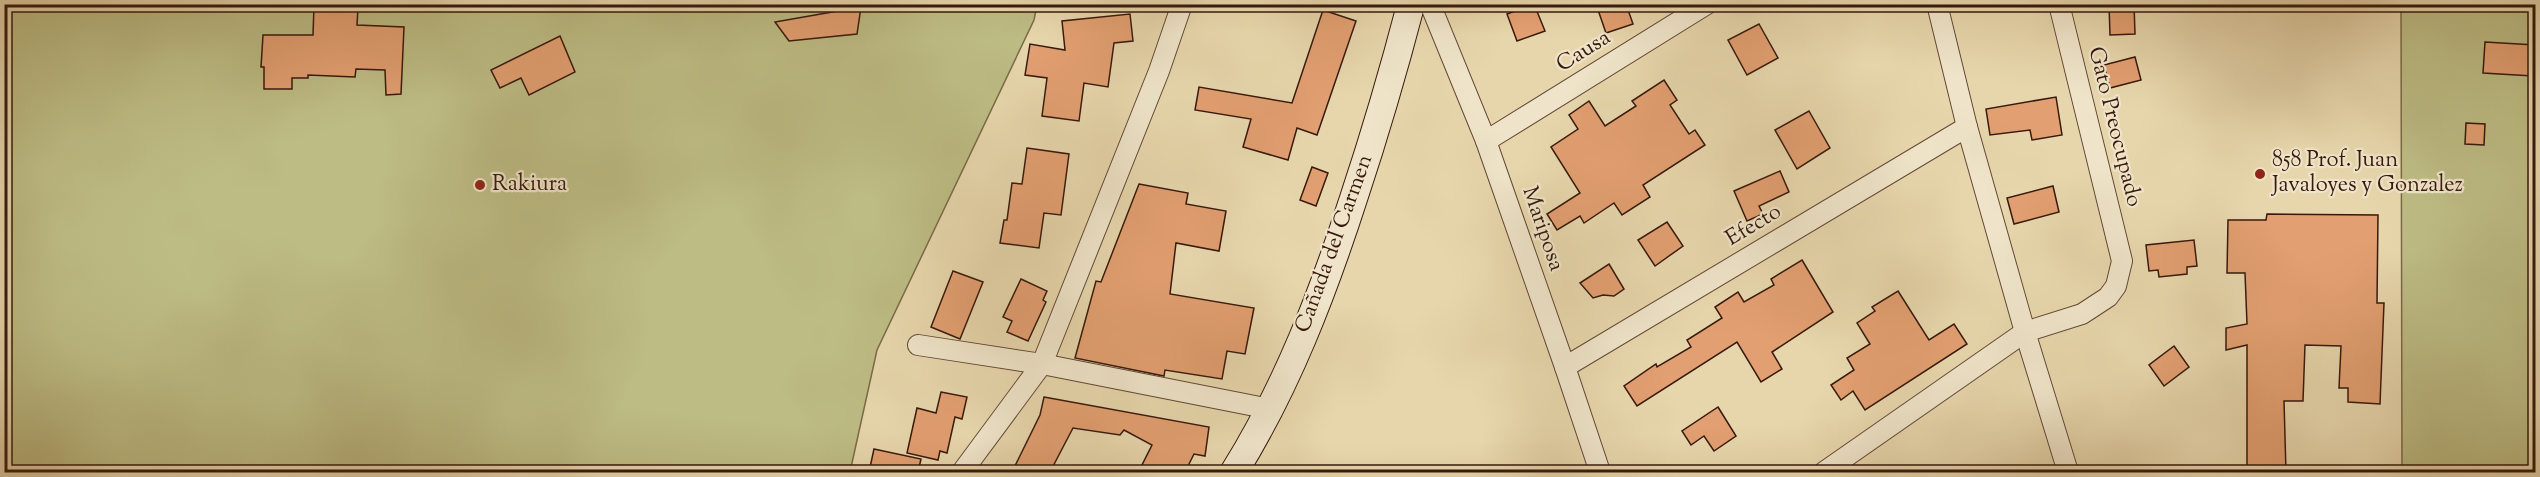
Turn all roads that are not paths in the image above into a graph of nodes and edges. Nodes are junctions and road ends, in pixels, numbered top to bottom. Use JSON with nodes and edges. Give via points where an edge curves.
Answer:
{"nodes":[{"id":1,"x":1182,"y":4,"type":"edge"},
{"id":2,"x":1411,"y":4,"type":"edge"},
{"id":3,"x":1430,"y":4,"type":"edge"},
{"id":4,"x":1707,"y":4,"type":"edge"},
{"id":5,"x":1937,"y":4,"type":"edge"},
{"id":6,"x":2059,"y":4,"type":"edge"},
{"id":7,"x":1967,"y":126,"type":"junction"},
{"id":8,"x":1486,"y":141,"type":"junction"},
{"id":9,"x":2025,"y":332,"type":"junction"},
{"id":10,"x":918,"y":345,"type":"dead end"},
{"id":11,"x":1042,"y":364,"type":"junction"},
{"id":12,"x":1565,"y":367,"type":"junction"},
{"id":13,"x":1270,"y":409,"type":"junction"},
{"id":14,"x":962,"y":472,"type":"edge"},
{"id":15,"x":1234,"y":472,"type":"edge"},
{"id":16,"x":1600,"y":472,"type":"edge"},
{"id":17,"x":1824,"y":472,"type":"edge"},
{"id":18,"x":2068,"y":472,"type":"edge"}],
"edges":[{"from":1,"to":11,"type":"street"},
{"from":2,"to":13,"type":"street","name":"Cañada del Carmen","via":[[1327,279]]},
{"from":3,"to":8,"type":"street","name":"Mariposa"},
{"from":4,"to":8,"type":"street","name":"Causa"},
{"from":5,"to":7,"type":"street"},
{"from":6,"to":9,"type":"street","name":"Gato Preocupado","via":[[2122,261],[2116,286],[2108,297],[2082,314]]},
{"from":7,"to":9,"type":"street"},
{"from":7,"to":12,"type":"street","name":"Efecto"},
{"from":8,"to":12,"type":"street","name":"Mariposa"},
{"from":9,"to":17,"type":"street"},
{"from":9,"to":18,"type":"street"},
{"from":10,"to":11,"type":"street"},
{"from":11,"to":13,"type":"street"},
{"from":11,"to":14,"type":"street"},
{"from":12,"to":16,"type":"street","name":"Mariposa"},
{"from":13,"to":15,"type":"street","name":"Cañada del Carmen"}]}
